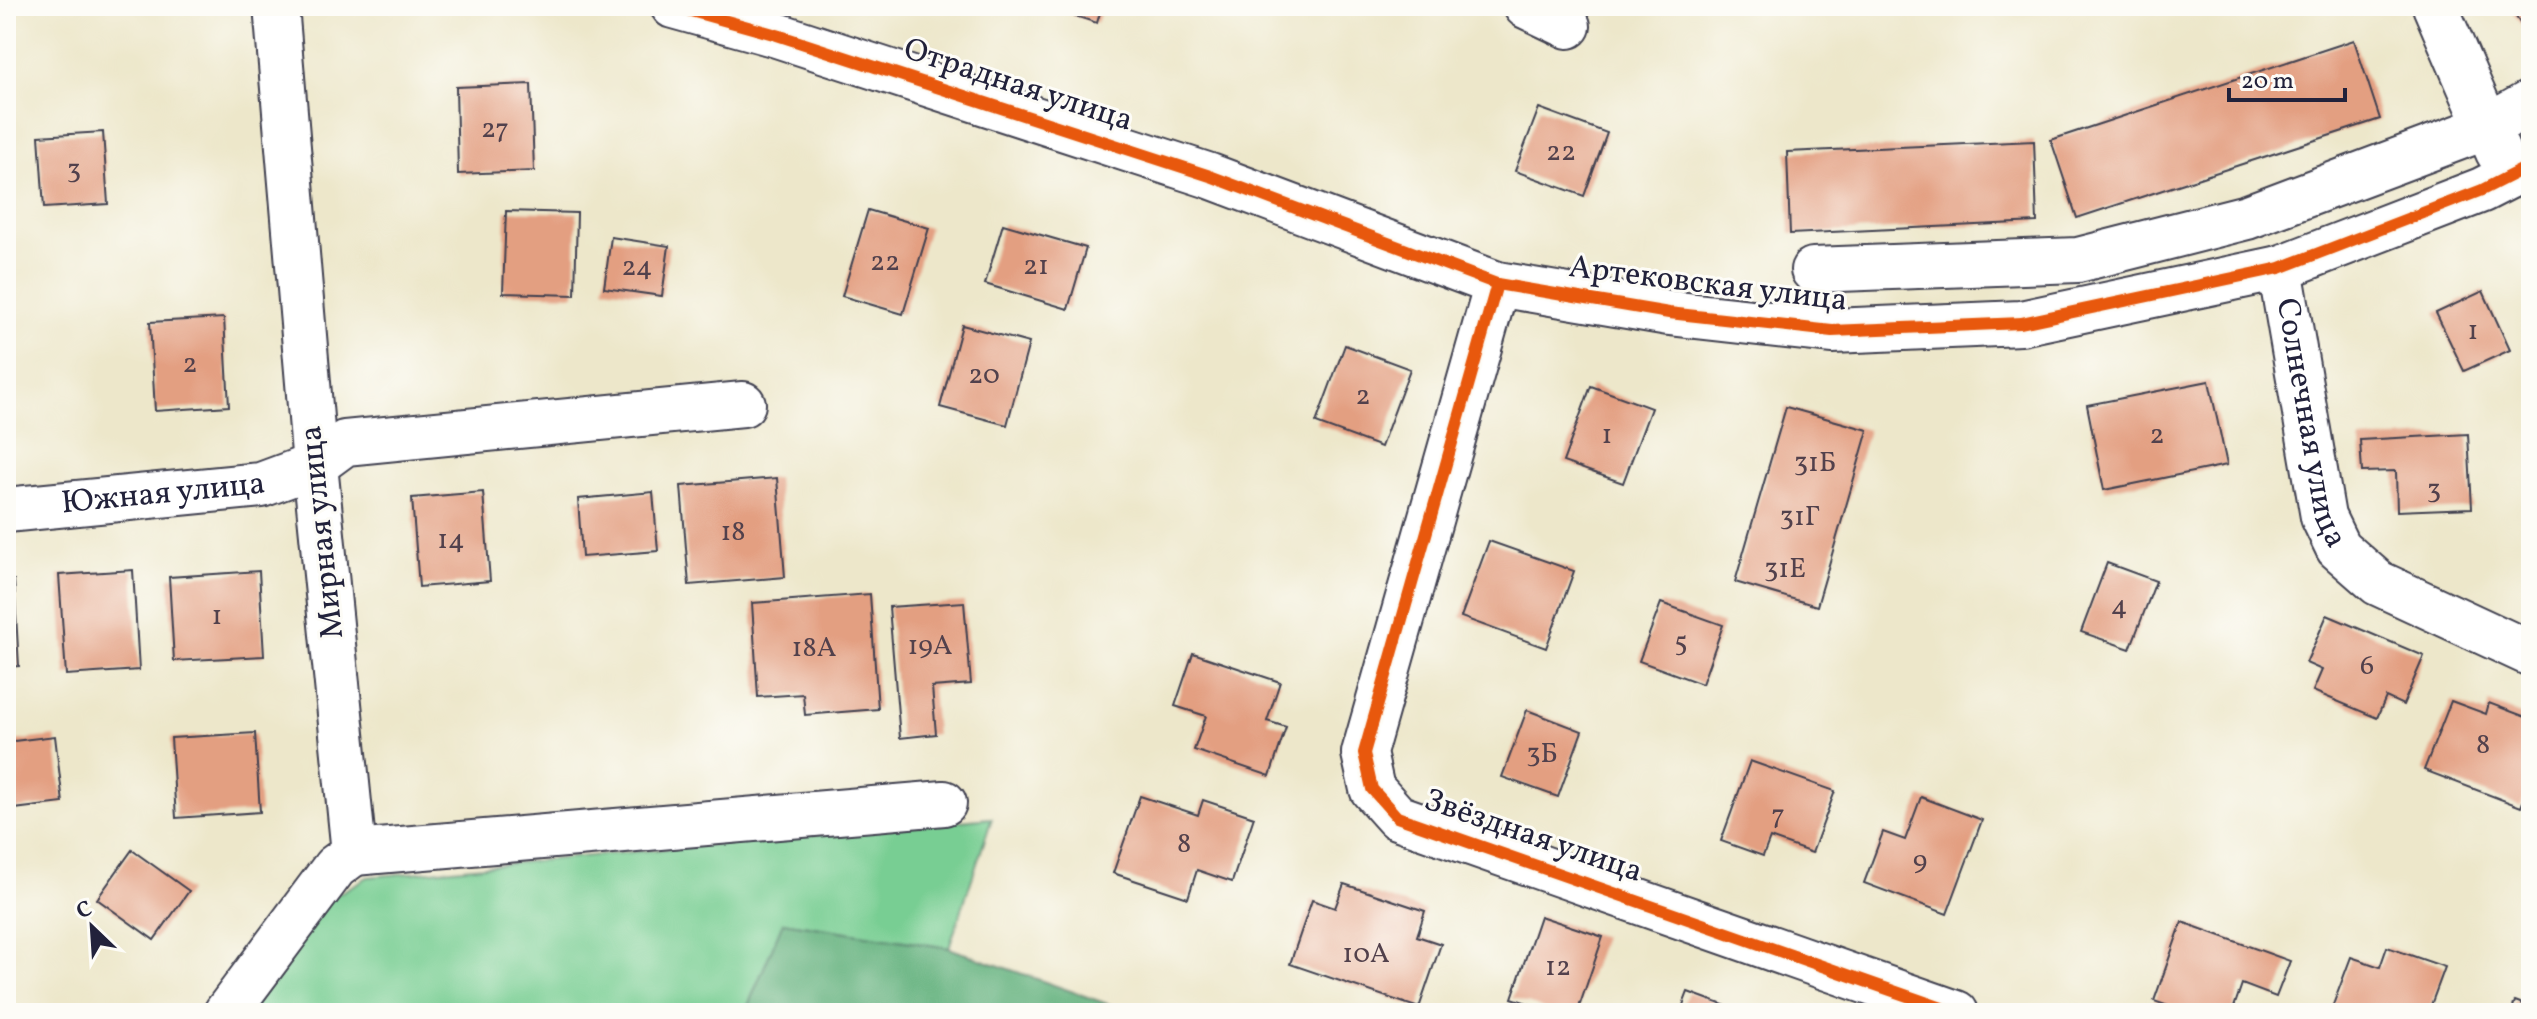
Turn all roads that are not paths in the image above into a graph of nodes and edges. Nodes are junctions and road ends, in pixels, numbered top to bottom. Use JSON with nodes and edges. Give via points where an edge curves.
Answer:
{"nodes":[{"id":1,"x":276,"y":6,"type":"edge"},
{"id":2,"x":1526,"y":6,"type":"edge"},
{"id":3,"x":2435,"y":6,"type":"edge"},
{"id":4,"x":691,"y":8,"type":"edge"},
{"id":5,"x":1568,"y":26,"type":"dead end"},
{"id":6,"x":2531,"y":102,"type":"edge"},
{"id":7,"x":2487,"y":127,"type":"junction"},
{"id":8,"x":2520,"y":171,"type":"edge"},
{"id":9,"x":1210,"y":176,"type":"joint"},
{"id":10,"x":2078,"y":260,"type":"junction"},
{"id":11,"x":2280,"y":268,"type":"junction"},
{"id":12,"x":1813,"y":270,"type":"dead end"},
{"id":13,"x":1497,"y":284,"type":"junction"},
{"id":14,"x":2088,"y":309,"type":"junction"},
{"id":15,"x":743,"y":404,"type":"dead end"},
{"id":16,"x":315,"y":465,"type":"junction"},
{"id":17,"x":6,"y":510,"type":"edge"},
{"id":18,"x":2531,"y":654,"type":"edge"},
{"id":19,"x":944,"y":803,"type":"dead end"},
{"id":20,"x":354,"y":853,"type":"junction"},
{"id":21,"x":226,"y":1013,"type":"edge"},
{"id":22,"x":1956,"y":1013,"type":"edge"}],
"edges":[{"from":1,"to":16,"type":"street","name":"Мирная улица"},
{"from":2,"to":5,"type":"street"},
{"from":3,"to":7,"type":"street"},
{"from":4,"to":9,"type":"street","name":"Отрадная улица"},
{"from":6,"to":7,"type":"street"},
{"from":7,"to":8,"type":"street"},
{"from":7,"to":10,"type":"street","via":[[2247,217]]},
{"from":8,"to":11,"type":"street","name":"Артековская улица"},
{"from":9,"to":13,"type":"street","name":"Артековская улица"},
{"from":10,"to":12,"type":"street"},
{"from":10,"to":14,"type":"street"},
{"from":11,"to":14,"type":"street","name":"Артековская улица"},
{"from":11,"to":18,"type":"street","name":"Солнечная улица","via":[[2323,517],[2338,548],[2378,583]]},
{"from":13,"to":14,"type":"street","name":"Артековская улица","via":[[1669,313],[1832,331],[2021,323]]},
{"from":13,"to":22,"type":"street","name":"Звёздная улица","via":[[1364,753],[1372,789],[1397,817]]},
{"from":15,"to":16,"type":"street","name":"Южная улица","via":[[345,443]]},
{"from":16,"to":17,"type":"street","name":"Южная улица","via":[[261,485]]},
{"from":16,"to":20,"type":"street","name":"Мирная улица"},
{"from":19,"to":20,"type":"street"},
{"from":20,"to":21,"type":"street","via":[[335,867]]}]}
